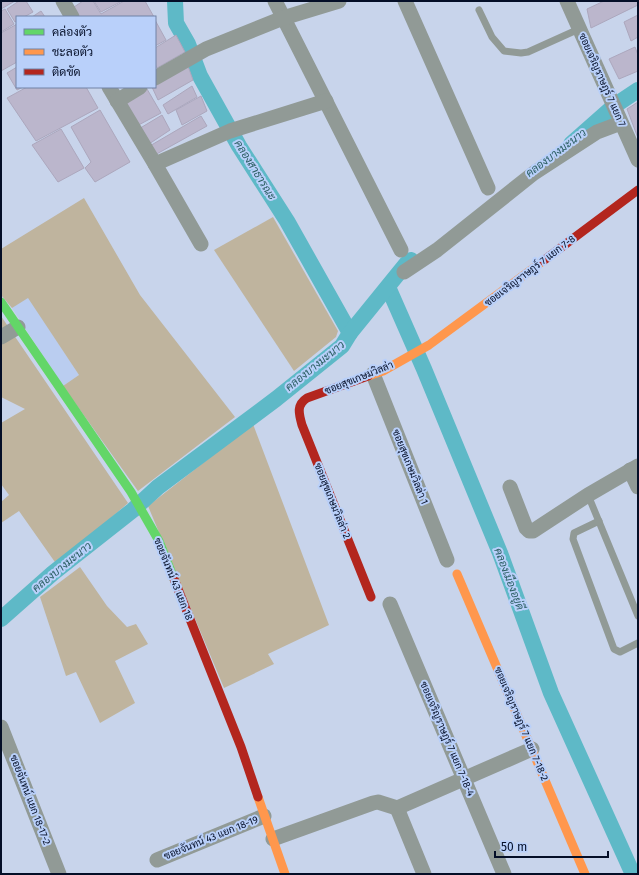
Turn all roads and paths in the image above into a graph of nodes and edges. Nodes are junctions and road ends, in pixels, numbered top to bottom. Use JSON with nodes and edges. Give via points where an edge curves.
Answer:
{"nodes":[{"id":1,"x":63,"y":1,"type":"edge"},
{"id":2,"x":275,"y":1,"type":"edge"},
{"id":3,"x":339,"y":1,"type":"edge"},
{"id":4,"x":405,"y":1,"type":"edge"},
{"id":5,"x":567,"y":1,"type":"edge"},
{"id":6,"x":479,"y":10,"type":"dead end"},
{"id":7,"x":71,"y":16,"type":"edge"},
{"id":8,"x":283,"y":18,"type":"junction"},
{"id":9,"x":579,"y":29,"type":"junction"},
{"id":10,"x":156,"y":77,"type":"edge"},
{"id":11,"x":110,"y":88,"type":"edge"},
{"id":12,"x":138,"y":88,"type":"edge"},
{"id":13,"x":117,"y":101,"type":"junction"},
{"id":14,"x":326,"y":101,"type":"junction"},
{"id":15,"x":620,"y":120,"type":"junction"},
{"id":16,"x":638,"y":160,"type":"edge"},
{"id":17,"x":155,"y":164,"type":"junction"},
{"id":18,"x":488,"y":188,"type":"dead end"},
{"id":19,"x":638,"y":190,"type":"edge"},
{"id":20,"x":202,"y":244,"type":"dead end"},
{"id":21,"x":400,"y":250,"type":"dead end"},
{"id":22,"x":404,"y":272,"type":"dead end"},
{"id":23,"x":1,"y":302,"type":"edge"},
{"id":24,"x":18,"y":327,"type":"junction"},
{"id":25,"x":1,"y":338,"type":"edge"},
{"id":26,"x":421,"y":350,"type":"joint"},
{"id":27,"x":373,"y":374,"type":"junction"},
{"id":28,"x":298,"y":405,"type":"joint"},
{"id":29,"x":634,"y":468,"type":"edge"},
{"id":30,"x":510,"y":487,"type":"dead end"},
{"id":31,"x":638,"y":487,"type":"edge"},
{"id":32,"x":588,"y":496,"type":"junction"},
{"id":33,"x":599,"y":521,"type":"junction"},
{"id":34,"x":447,"y":560,"type":"dead end"},
{"id":35,"x":457,"y":574,"type":"dead end"},
{"id":36,"x":370,"y":597,"type":"dead end"},
{"id":37,"x":390,"y":604,"type":"dead end"},
{"id":38,"x":638,"y":616,"type":"edge"},
{"id":39,"x":638,"y":643,"type":"edge"},
{"id":40,"x":1,"y":727,"type":"edge"},
{"id":41,"x":532,"y":749,"type":"junction"},
{"id":42,"x":464,"y":780,"type":"junction"},
{"id":43,"x":397,"y":808,"type":"junction"},
{"id":44,"x":264,"y":816,"type":"junction"},
{"id":45,"x":273,"y":839,"type":"junction"},
{"id":46,"x":157,"y":860,"type":"dead end"},
{"id":47,"x":59,"y":874,"type":"edge"},
{"id":48,"x":285,"y":874,"type":"edge"},
{"id":49,"x":424,"y":874,"type":"edge"},
{"id":50,"x":504,"y":874,"type":"edge"},
{"id":51,"x":585,"y":874,"type":"edge"}],
"edges":[{"from":1,"to":7,"type":"street"},
{"from":2,"to":8,"type":"street"},
{"from":3,"to":8,"type":"street"},
{"from":4,"to":18,"type":"street"},
{"from":5,"to":9,"type":"street","name":"ซอยเจริญราษฎร์ 7 แยก 7"},
{"from":6,"to":9,"type":"lane","via":[[492,37],[504,51],[528,52]]},
{"from":8,"to":10,"type":"street","via":[[206,49]]},
{"from":8,"to":14,"type":"street"},
{"from":9,"to":15,"type":"street","name":"ซอยเจริญราษฎร์ 7 แยก 7"},
{"from":11,"to":13,"type":"street"},
{"from":12,"to":13,"type":"street"},
{"from":13,"to":17,"type":"street"},
{"from":14,"to":17,"type":"street","via":[[230,132]]},
{"from":14,"to":21,"type":"street"},
{"from":15,"to":16,"type":"street","name":"ซอยเจริญราษฎร์ 7 แยก 7"},
{"from":15,"to":22,"type":"street","via":[[534,173],[437,250]]},
{"from":17,"to":20,"type":"street"},
{"from":19,"to":26,"type":"street","name":"ซอยเจริญราษฎร์ 7 แยก 7-8"},
{"from":23,"to":24,"type":"street","name":"ซอยจันทน์ 43 แยก 18"},
{"from":24,"to":25,"type":"street"},
{"from":24,"to":44,"type":"street","name":"ซอยจันทน์ 43 แยก 18","via":[[131,492],[162,548],[241,747]]},
{"from":26,"to":27,"type":"street","name":"ซอยสุขเกษมวิลล่า"},
{"from":27,"to":28,"type":"street","name":"ซอยสุขเกษมวิลล่า","via":[[307,398]]},
{"from":27,"to":34,"type":"street","name":"ซอยสุขเกษมวิลล่า 1"},
{"from":28,"to":36,"type":"street","name":"ซอยสุขเกษมวิลล่า 2","via":[[302,425]]},
{"from":29,"to":31,"type":"street"},
{"from":29,"to":32,"type":"street"},
{"from":30,"to":32,"type":"street","via":[[529,531],[533,531]]},
{"from":32,"to":33,"type":"lane"},
{"from":33,"to":38,"type":"lane"},
{"from":33,"to":39,"type":"lane","via":[[574,533],[573,539],[614,649],[620,652]]},
{"from":35,"to":41,"type":"street","name":"ซอยเจริญราษฎร์ 7 แยก 7-18-2"},
{"from":37,"to":42,"type":"street","name":"ซอยเจริญราษฎร์ 7 แยก 7-18-4"},
{"from":40,"to":47,"type":"street","name":"ซอยจันทน์ แยก 18-17-2"},
{"from":41,"to":42,"type":"street"},
{"from":41,"to":51,"type":"street","name":"ซอยเจริญราษฎร์ 7 แยก 7-18-2"},
{"from":42,"to":43,"type":"street"},
{"from":42,"to":50,"type":"street","name":"ซอยเจริญราษฎร์ 7 แยก 7-18-4"},
{"from":43,"to":45,"type":"street","via":[[373,803]]},
{"from":43,"to":49,"type":"street"},
{"from":44,"to":45,"type":"street","name":"ซอยจันทน์ 43 แยก 18"},
{"from":44,"to":46,"type":"street","name":"ซอยจันทน์ 43 แยก 18-19"},
{"from":45,"to":48,"type":"street","name":"ซอยจันทน์ 43 แยก 18"}]}
